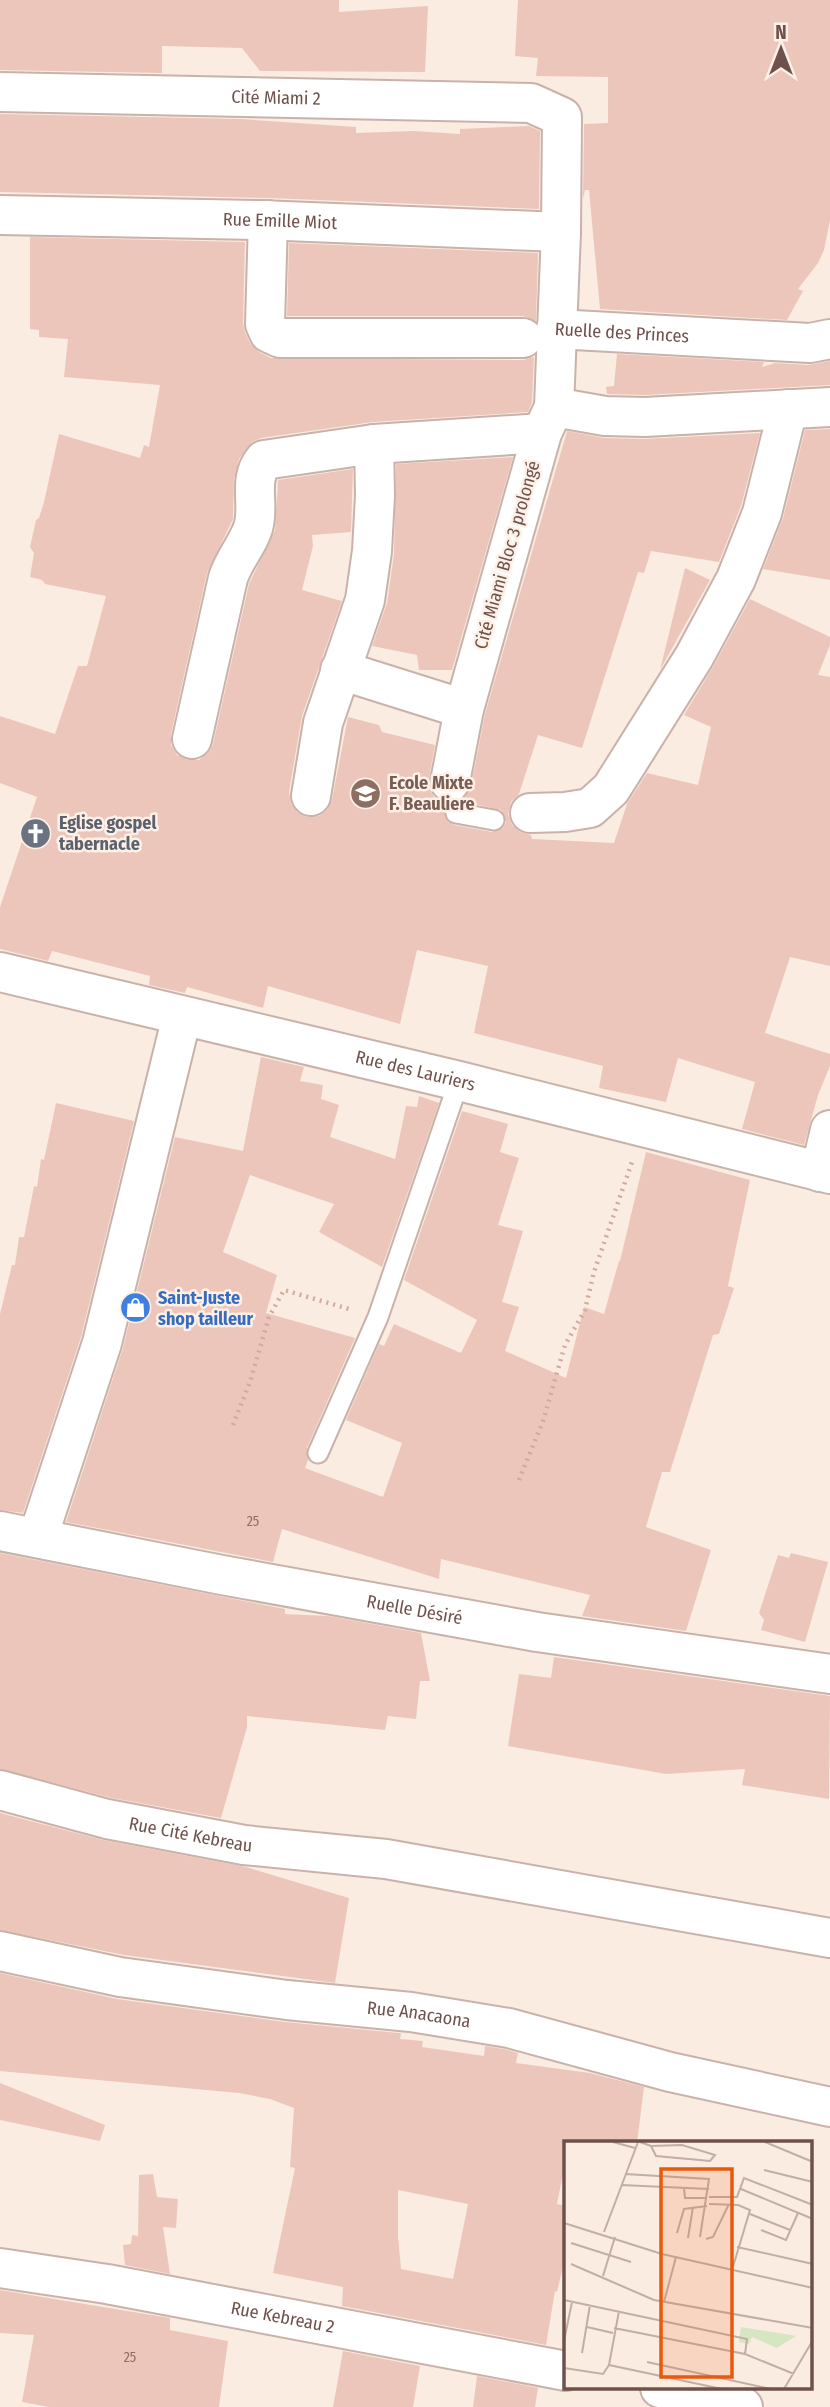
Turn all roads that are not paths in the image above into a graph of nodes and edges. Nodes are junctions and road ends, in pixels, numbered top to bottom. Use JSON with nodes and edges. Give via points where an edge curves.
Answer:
{"nodes":[{"id":1,"x":0,"y":92,"type":"edge"},
{"id":2,"x":550,"y":110,"type":"joint"},
{"id":3,"x":0,"y":215,"type":"edge"},
{"id":4,"x":268,"y":220,"type":"junction"},
{"id":5,"x":561,"y":232,"type":"junction"},
{"id":6,"x":540,"y":334,"type":"junction"},
{"id":7,"x":830,"y":339,"type":"edge"},
{"id":8,"x":830,"y":407,"type":"edge"},
{"id":9,"x":788,"y":408,"type":"junction"},
{"id":10,"x":548,"y":420,"type":"junction"},
{"id":11,"x":374,"y":444,"type":"junction"},
{"id":12,"x":341,"y":670,"type":"junction"},
{"id":13,"x":464,"y":709,"type":"junction"},
{"id":14,"x":192,"y":739,"type":"dead end"},
{"id":15,"x":450,"y":782,"type":"joint"},
{"id":16,"x":311,"y":796,"type":"dead end"},
{"id":17,"x":512,"y":816,"type":"joint"},
{"id":18,"x":0,"y":972,"type":"edge"},
{"id":19,"x":182,"y":1016,"type":"junction"},
{"id":20,"x":459,"y":1081,"type":"junction"},
{"id":21,"x":830,"y":1130,"type":"edge"},
{"id":22,"x":825,"y":1173,"type":"edge"},
{"id":23,"x":318,"y":1453,"type":"dead end"},
{"id":24,"x":0,"y":1531,"type":"edge"},
{"id":25,"x":38,"y":1537,"type":"junction"},
{"id":26,"x":830,"y":1674,"type":"edge"},
{"id":27,"x":0,"y":1790,"type":"edge"},
{"id":28,"x":830,"y":1938,"type":"edge"},
{"id":29,"x":0,"y":1951,"type":"edge"},
{"id":30,"x":830,"y":2107,"type":"edge"},
{"id":31,"x":0,"y":2268,"type":"edge"},
{"id":32,"x":564,"y":2371,"type":"edge"},
{"id":33,"x":669,"y":2390,"type":"edge"},
{"id":34,"x":743,"y":2407,"type":"edge"}],
"edges":[{"from":1,"to":2,"type":"street","name":"Cité Miami 2","via":[[531,103]]},
{"from":2,"to":5,"type":"street","name":"Ruelle des Princes","via":[[562,117]]},
{"from":3,"to":4,"type":"street","name":"Rue Emille Miot"},
{"from":4,"to":5,"type":"street","name":"Rue Emille Miot"},
{"from":4,"to":6,"type":"street","via":[[265,324],[269,333],[280,338]]},
{"from":5,"to":6,"type":"street","name":"Ruelle des Princes"},
{"from":6,"to":7,"type":"street","name":"Ruelle des Princes","via":[[810,343]]},
{"from":6,"to":10,"type":"street","name":"Cité Miami Bloc 3 prolongé"},
{"from":8,"to":9,"type":"street"},
{"from":9,"to":10,"type":"street"},
{"from":9,"to":17,"type":"street","via":[[762,513],[736,579],[694,657],[611,789],[590,808]]},
{"from":10,"to":11,"type":"street"},
{"from":10,"to":13,"type":"street","name":"Cité Miami Bloc 3 prolongé"},
{"from":11,"to":12,"type":"street","via":[[372,551],[365,600]]},
{"from":11,"to":14,"type":"street","via":[[275,457],[259,467],[255,522],[228,578]]},
{"from":12,"to":13,"type":"street"},
{"from":12,"to":16,"type":"street","via":[[323,723]]},
{"from":13,"to":15,"type":"street","name":"Cité Miami Bloc 3 prolongé"},
{"from":15,"to":17,"type":"lane","via":[[456,813]]},
{"from":18,"to":19,"type":"street","name":"Rue des Lauriers"},
{"from":19,"to":20,"type":"street","name":"Rue des Lauriers"},
{"from":19,"to":25,"type":"street","via":[[102,1343]]},
{"from":20,"to":22,"type":"street","name":"Rue des Lauriers"},
{"from":20,"to":23,"type":"lane","via":[[378,1318]]},
{"from":21,"to":22,"type":"street"},
{"from":24,"to":25,"type":"street","name":"Ruelle Désiré"},
{"from":25,"to":26,"type":"street","name":"Ruelle Désiré","via":[[537,1632]]},
{"from":27,"to":28,"type":"street","name":"Rue Cité Kebreau","via":[[107,1818],[244,1845],[386,1859]]},
{"from":29,"to":30,"type":"street","name":"Rue Anacaona","via":[[132,1979],[509,2028]]},
{"from":31,"to":32,"type":"street","name":"Rue Kebreau 2"},
{"from":33,"to":34,"type":"street"}]}
